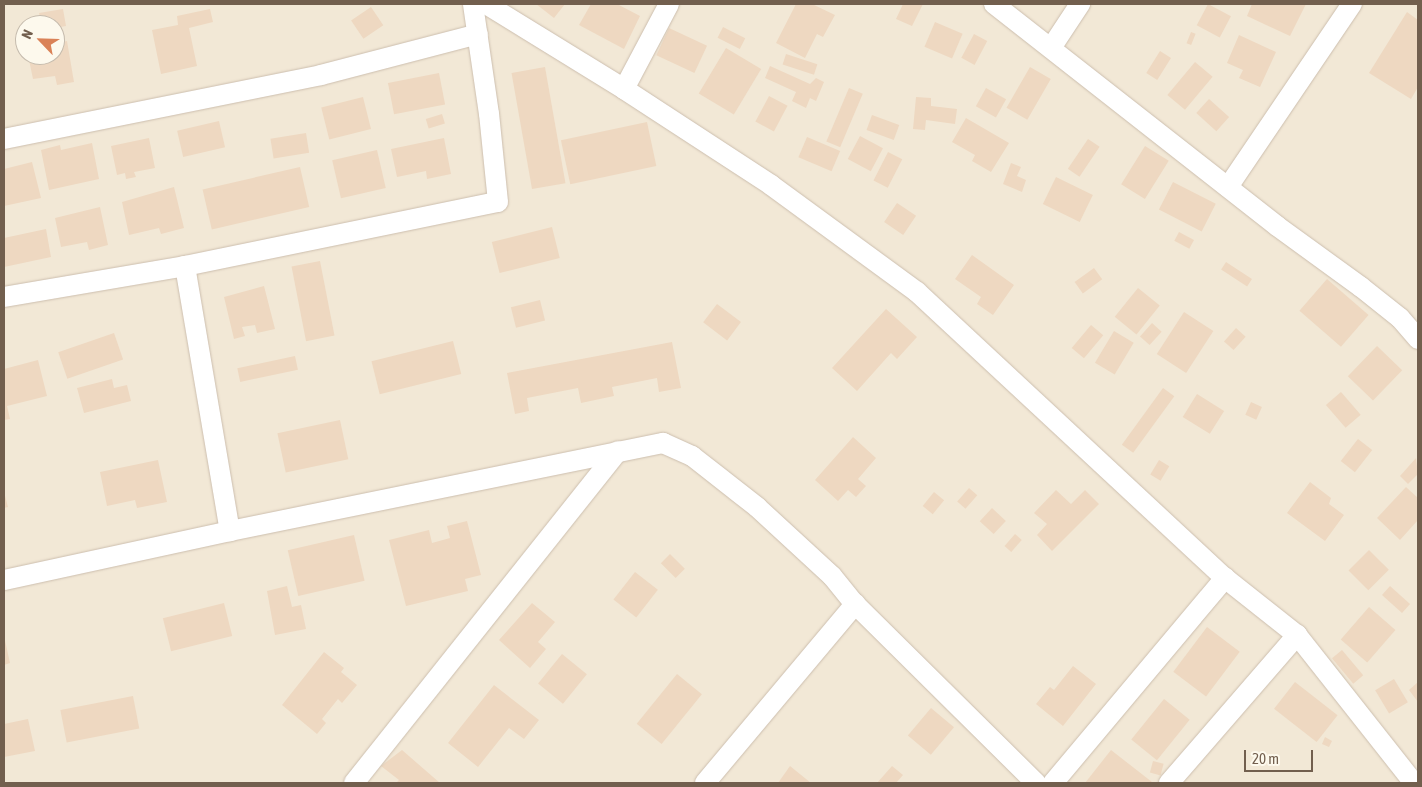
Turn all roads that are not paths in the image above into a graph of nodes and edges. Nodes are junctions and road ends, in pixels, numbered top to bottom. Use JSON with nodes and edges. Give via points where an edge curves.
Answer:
{"nodes":[{"id":1,"x":473,"y":4,"type":"edge"},
{"id":2,"x":486,"y":4,"type":"edge"},
{"id":3,"x":668,"y":4,"type":"edge"},
{"id":4,"x":994,"y":4,"type":"edge"},
{"id":5,"x":1080,"y":4,"type":"edge"},
{"id":6,"x":1352,"y":4,"type":"edge"},
{"id":7,"x":478,"y":34,"type":"junction"},
{"id":8,"x":1051,"y":48,"type":"junction"},
{"id":9,"x":624,"y":89,"type":"junction"},
{"id":10,"x":4,"y":138,"type":"edge"},
{"id":11,"x":1228,"y":187,"type":"junction"},
{"id":12,"x":185,"y":266,"type":"junction"},
{"id":13,"x":4,"y":297,"type":"edge"},
{"id":14,"x":1418,"y":339,"type":"edge"},
{"id":15,"x":618,"y":451,"type":"junction"},
{"id":16,"x":230,"y":531,"type":"junction"},
{"id":17,"x":1225,"y":578,"type":"junction"},
{"id":18,"x":4,"y":580,"type":"edge"},
{"id":19,"x":855,"y":604,"type":"junction"},
{"id":20,"x":1297,"y":635,"type":"junction"},
{"id":21,"x":354,"y":783,"type":"edge"},
{"id":22,"x":705,"y":783,"type":"edge"},
{"id":23,"x":1036,"y":783,"type":"edge"},
{"id":24,"x":1053,"y":783,"type":"edge"},
{"id":25,"x":1169,"y":783,"type":"edge"},
{"id":26,"x":1414,"y":783,"type":"edge"}],
"edges":[{"from":1,"to":7,"type":"street"},
{"from":2,"to":9,"type":"street"},
{"from":3,"to":9,"type":"street"},
{"from":4,"to":8,"type":"street"},
{"from":5,"to":8,"type":"street"},
{"from":6,"to":11,"type":"street"},
{"from":7,"to":10,"type":"street","via":[[321,75]]},
{"from":7,"to":12,"type":"street","via":[[498,202]]},
{"from":8,"to":11,"type":"street"},
{"from":9,"to":17,"type":"street","via":[[771,185],[917,292]]},
{"from":11,"to":14,"type":"street","via":[[1368,292],[1400,318]]},
{"from":12,"to":13,"type":"street"},
{"from":12,"to":16,"type":"street"},
{"from":15,"to":16,"type":"street"},
{"from":15,"to":19,"type":"street","via":[[663,443],[692,456],[777,526],[837,581]]},
{"from":15,"to":21,"type":"street"},
{"from":16,"to":18,"type":"street"},
{"from":17,"to":20,"type":"street"},
{"from":17,"to":24,"type":"street"},
{"from":19,"to":22,"type":"street"},
{"from":19,"to":23,"type":"street"},
{"from":20,"to":25,"type":"street"},
{"from":20,"to":26,"type":"street"}]}
